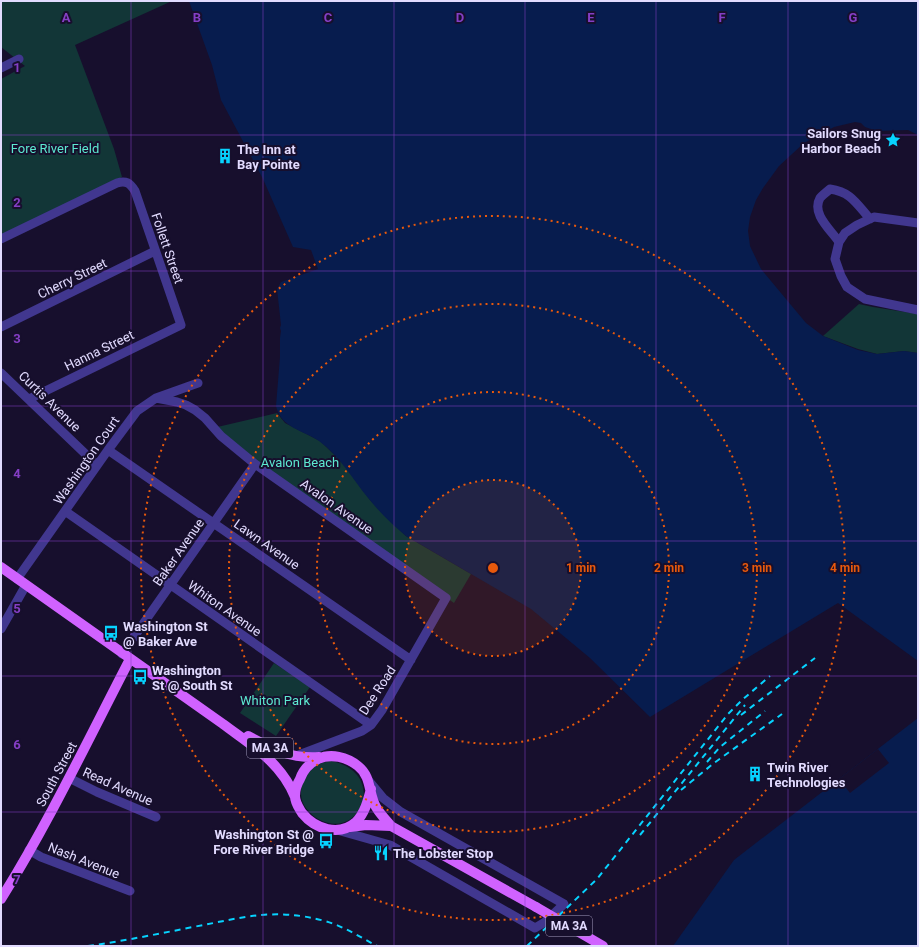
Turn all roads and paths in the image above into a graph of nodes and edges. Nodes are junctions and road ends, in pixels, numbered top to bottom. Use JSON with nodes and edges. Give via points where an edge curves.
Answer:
{"nodes":[{"id":1,"x":19,"y":59,"type":"dead end"},
{"id":2,"x":1,"y":68,"type":"edge"},
{"id":3,"x":870,"y":219,"type":"junction"},
{"id":4,"x":918,"y":223,"type":"edge"},
{"id":5,"x":1,"y":239,"type":"edge"},
{"id":6,"x":839,"y":242,"type":"junction"},
{"id":7,"x":155,"y":251,"type":"junction"},
{"id":8,"x":918,"y":310,"type":"edge"},
{"id":9,"x":181,"y":325,"type":"joint"},
{"id":10,"x":1,"y":327,"type":"edge"},
{"id":11,"x":1,"y":373,"type":"edge"},
{"id":12,"x":198,"y":383,"type":"dead end"},
{"id":13,"x":156,"y":398,"type":"junction"},
{"id":14,"x":29,"y":399,"type":"junction"},
{"id":15,"x":108,"y":450,"type":"junction"},
{"id":16,"x":255,"y":464,"type":"junction"},
{"id":17,"x":97,"y":465,"type":"junction"},
{"id":18,"x":65,"y":511,"type":"junction"},
{"id":19,"x":214,"y":523,"type":"junction"},
{"id":20,"x":1,"y":568,"type":"edge"},
{"id":21,"x":22,"y":582,"type":"junction"},
{"id":22,"x":170,"y":585,"type":"junction"},
{"id":23,"x":446,"y":598,"type":"joint"},
{"id":24,"x":1,"y":629,"type":"edge"},
{"id":25,"x":126,"y":656,"type":"junction"},
{"id":26,"x":411,"y":660,"type":"junction"},
{"id":27,"x":223,"y":724,"type":"junction"},
{"id":28,"x":371,"y":725,"type":"junction"},
{"id":29,"x":295,"y":756,"type":"junction"},
{"id":30,"x":322,"y":757,"type":"junction"},
{"id":31,"x":69,"y":778,"type":"junction"},
{"id":32,"x":369,"y":784,"type":"junction"},
{"id":33,"x":295,"y":797,"type":"junction"},
{"id":34,"x":156,"y":817,"type":"dead end"},
{"id":35,"x":391,"y":826,"type":"junction"},
{"id":36,"x":340,"y":829,"type":"junction"},
{"id":37,"x":29,"y":850,"type":"junction"},
{"id":38,"x":130,"y":891,"type":"dead end"},
{"id":39,"x":1,"y":899,"type":"edge"},
{"id":40,"x":603,"y":946,"type":"edge"}],
"edges":[{"from":1,"to":2,"type":"street"},
{"from":3,"to":4,"type":"street","via":[[874,217]]},
{"from":3,"to":6,"type":"street","via":[[845,233]]},
{"from":3,"to":6,"type":"street","via":[[850,196],[839,190],[830,189],[820,198],[819,216]]},
{"from":5,"to":7,"type":"street","name":"Follett Street","via":[[123,181],[128,182],[135,191]]},
{"from":6,"to":8,"type":"street","via":[[835,259],[848,287],[865,299]]},
{"from":7,"to":9,"type":"street","name":"Follett Street"},
{"from":7,"to":10,"type":"street","name":"Cherry Street"},
{"from":9,"to":14,"type":"street","name":"Hanna Street"},
{"from":11,"to":14,"type":"street","name":"Curtis Avenue"},
{"from":12,"to":13,"type":"street","name":"Washington Court"},
{"from":13,"to":15,"type":"street","name":"Washington Court","via":[[137,411]]},
{"from":13,"to":16,"type":"street","name":"Avalon Avenue","via":[[186,404]]},
{"from":14,"to":17,"type":"street","name":"Curtis Avenue"},
{"from":15,"to":17,"type":"street","name":"Washington Court"},
{"from":15,"to":19,"type":"street","name":"Lawn Avenue"},
{"from":16,"to":19,"type":"street","name":"Baker Avenue"},
{"from":16,"to":23,"type":"street","name":"Avalon Avenue"},
{"from":17,"to":18,"type":"street","name":"Washington Court"},
{"from":18,"to":21,"type":"street","name":"Washington Court"},
{"from":18,"to":22,"type":"street","name":"Whiton Avenue"},
{"from":19,"to":22,"type":"street","name":"Baker Avenue"},
{"from":19,"to":26,"type":"street","name":"Lawn Avenue"},
{"from":20,"to":21,"type":"main road","number":"MA 3A"},
{"from":21,"to":24,"type":"street","name":"Washington Court"},
{"from":21,"to":25,"type":"main road","number":"MA 3A"},
{"from":22,"to":25,"type":"street","name":"Baker Avenue"},
{"from":22,"to":28,"type":"street","name":"Whiton Avenue"},
{"from":23,"to":26,"type":"street","name":"Dee Road"},
{"from":25,"to":27,"type":"main road","number":"MA 3A"},
{"from":25,"to":31,"type":"main road","name":"South Street"},
{"from":26,"to":28,"type":"street","name":"Dee Road"},
{"from":27,"to":29,"type":"main road","number":"MA 3A","via":[[272,748]]},
{"from":27,"to":33,"type":"main road","number":"MA 3A","via":[[280,769]]},
{"from":28,"to":29,"type":"street","name":"Dee Road"},
{"from":29,"to":30,"type":"main road","number":"MA 3A"},
{"from":30,"to":32,"type":"main road","number":"MA 3A","via":[[338,756],[348,760],[362,770]]},
{"from":30,"to":33,"type":"main road","via":[[304,770]]},
{"from":31,"to":34,"type":"street","name":"Read Avenue"},
{"from":31,"to":37,"type":"main road","name":"South Street"},
{"from":32,"to":35,"type":"main road","number":"MA 3A","via":[[376,807]]},
{"from":32,"to":36,"type":"main road","via":[[360,816],[356,822]]},
{"from":32,"to":36,"type":"street","via":[[401,812],[564,904],[535,928],[390,845]]},
{"from":33,"to":36,"type":"main road","number":"MA 3A","via":[[299,808],[314,824],[327,829]]},
{"from":35,"to":36,"type":"main road","number":"MA 3A","via":[[366,825]]},
{"from":35,"to":40,"type":"main road","number":"MA 3A","bridge":true},
{"from":37,"to":38,"type":"street","name":"Nash Avenue"},
{"from":37,"to":39,"type":"main road","name":"South Street"}]}
